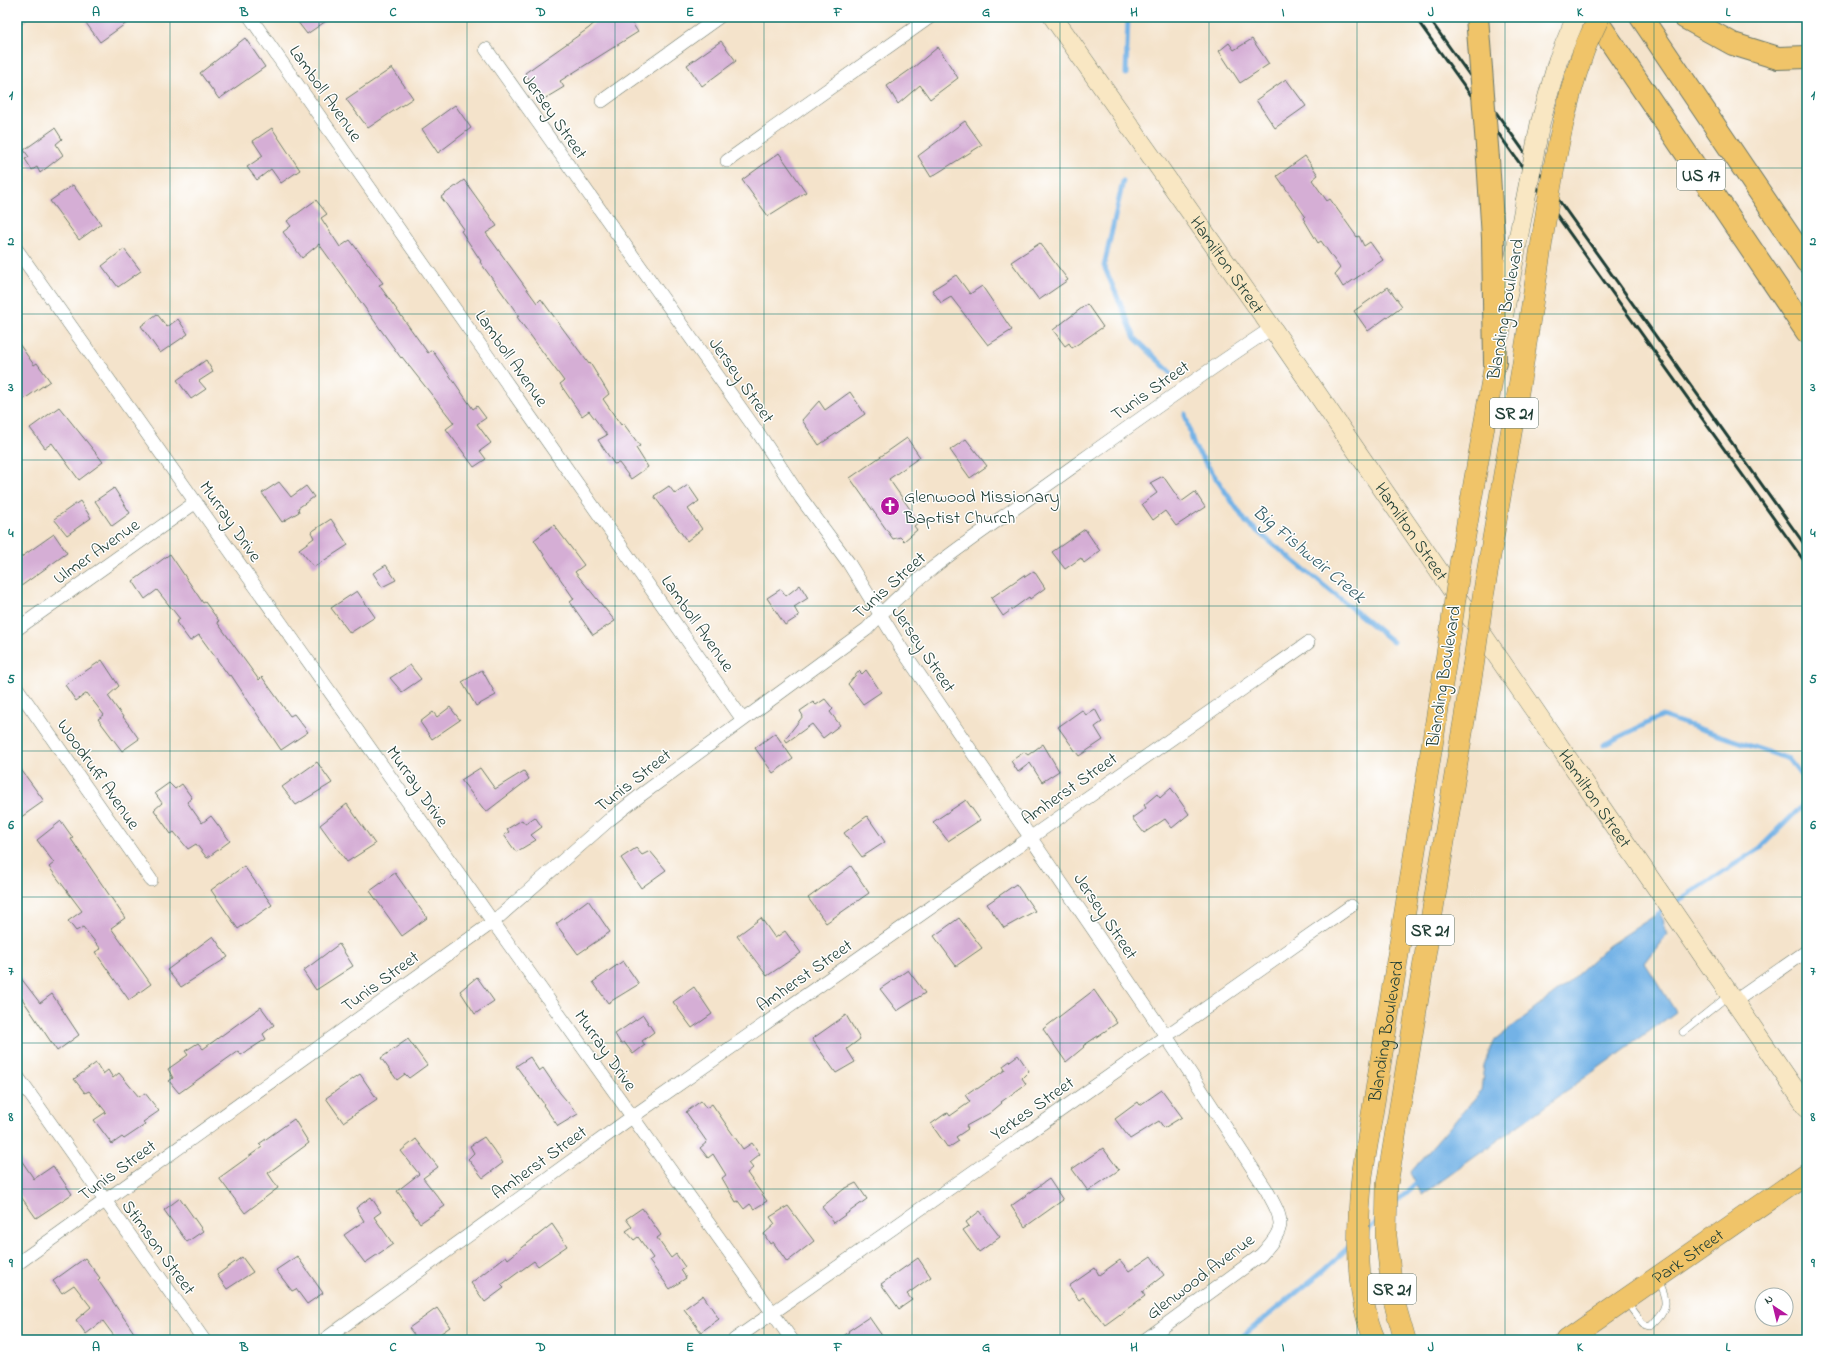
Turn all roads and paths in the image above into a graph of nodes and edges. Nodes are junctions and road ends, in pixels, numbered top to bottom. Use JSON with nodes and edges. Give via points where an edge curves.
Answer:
{"nodes":[{"id":1,"x":20,"y":17,"type":"edge"},
{"id":2,"x":250,"y":17,"type":"edge"},
{"id":3,"x":720,"y":17,"type":"edge"},
{"id":4,"x":930,"y":17,"type":"edge"},
{"id":5,"x":1053,"y":17,"type":"edge"},
{"id":6,"x":1477,"y":17,"type":"edge"},
{"id":7,"x":1576,"y":17,"type":"edge"},
{"id":8,"x":1594,"y":17,"type":"edge"},
{"id":9,"x":1599,"y":17,"type":"edge"},
{"id":10,"x":1641,"y":17,"type":"edge"},
{"id":11,"x":1684,"y":17,"type":"edge"},
{"id":12,"x":17,"y":19,"type":"edge"},
{"id":13,"x":486,"y":49,"type":"dead end"},
{"id":14,"x":1807,"y":56,"type":"edge"},
{"id":15,"x":602,"y":101,"type":"dead end"},
{"id":16,"x":727,"y":161,"type":"dead end"},
{"id":17,"x":17,"y":250,"type":"edge"},
{"id":18,"x":1807,"y":261,"type":"edge"},
{"id":19,"x":1778,"y":290,"type":"junction"},
{"id":20,"x":1807,"y":310,"type":"edge"},
{"id":21,"x":1272,"y":328,"type":"junction"},
{"id":22,"x":1807,"y":332,"type":"edge"},
{"id":23,"x":1495,"y":363,"type":"junction"},
{"id":24,"x":196,"y":502,"type":"junction"},
{"id":25,"x":880,"y":615,"type":"junction"},
{"id":26,"x":17,"y":629,"type":"edge"},
{"id":27,"x":1308,"y":643,"type":"dead end"},
{"id":28,"x":17,"y":688,"type":"edge"},
{"id":29,"x":743,"y":720,"type":"junction"},
{"id":30,"x":1030,"y":837,"type":"junction"},
{"id":31,"x":151,"y":880,"type":"dead end"},
{"id":32,"x":1351,"y":906,"type":"dead end"},
{"id":33,"x":493,"y":922,"type":"junction"},
{"id":34,"x":1807,"y":951,"type":"edge"},
{"id":35,"x":1733,"y":997,"type":"junction"},
{"id":36,"x":1682,"y":1032,"type":"dead end"},
{"id":37,"x":1166,"y":1036,"type":"junction"},
{"id":38,"x":17,"y":1076,"type":"edge"},
{"id":39,"x":1807,"y":1107,"type":"edge"},
{"id":40,"x":632,"y":1117,"type":"junction"},
{"id":41,"x":1807,"y":1172,"type":"edge"},
{"id":42,"x":104,"y":1201,"type":"junction"},
{"id":43,"x":1275,"y":1239,"type":"joint"},
{"id":44,"x":17,"y":1264,"type":"edge"},
{"id":45,"x":1657,"y":1277,"type":"junction"},
{"id":46,"x":1625,"y":1300,"type":"junction"},
{"id":47,"x":772,"y":1312,"type":"junction"},
{"id":48,"x":1372,"y":1336,"type":"edge"},
{"id":49,"x":204,"y":1340,"type":"edge"},
{"id":50,"x":324,"y":1340,"type":"edge"},
{"id":51,"x":734,"y":1340,"type":"edge"},
{"id":52,"x":792,"y":1340,"type":"edge"},
{"id":53,"x":1145,"y":1340,"type":"edge"},
{"id":54,"x":1405,"y":1340,"type":"edge"},
{"id":55,"x":1568,"y":1340,"type":"edge"}],
"edges":[{"from":1,"to":12,"type":"street"},
{"from":2,"to":29,"type":"street","name":"Lamboll Avenue"},
{"from":3,"to":15,"type":"street"},
{"from":4,"to":16,"type":"street"},
{"from":5,"to":21,"type":"street","name":"Hamilton Street"},
{"from":6,"to":23,"type":"highway","bridge":true,"via":[[1493,238]]},
{"from":7,"to":23,"type":"street","name":"Blanding Boulevard","number":"SR 21","bridge":true,"via":[[1558,60],[1540,124]]},
{"from":8,"to":19,"type":"highway","number":"US 17"},
{"from":9,"to":54,"type":"main road","name":"Blanding Boulevard","number":"SR 21","bridge":true,"via":[[1583,52],[1555,160],[1387,1193],[1386,1236],[1393,1298]]},
{"from":10,"to":18,"type":"highway","number":"US 17"},
{"from":11,"to":14,"type":"highway","via":[[1733,44],[1778,58]]},
{"from":13,"to":25,"type":"street","name":"Jersey Street","via":[[759,434],[801,498],[848,562]]},
{"from":17,"to":24,"type":"street","name":"Murray Drive"},
{"from":19,"to":20,"type":"highway"},
{"from":19,"to":22,"type":"highway","number":"US 17"},
{"from":21,"to":25,"type":"street","name":"Tunis Street","via":[[960,547],[908,588]]},
{"from":21,"to":35,"type":"street","name":"Hamilton Street"},
{"from":23,"to":48,"type":"main road","name":"Blanding Boulevard","number":"SR 21","bridge":true,"via":[[1460,564],[1363,1168],[1357,1226],[1361,1280]]},
{"from":24,"to":26,"type":"street","name":"Ulmer Avenue"},
{"from":24,"to":33,"type":"street","name":"Murray Drive"},
{"from":25,"to":29,"type":"street","name":"Tunis Street","via":[[867,629]]},
{"from":25,"to":30,"type":"street","name":"Jersey Street"},
{"from":27,"to":30,"type":"street","name":"Amherst Street"},
{"from":28,"to":31,"type":"street","name":"Woodruff Avenue"},
{"from":29,"to":33,"type":"street","name":"Tunis Street","via":[[609,820]]},
{"from":30,"to":37,"type":"street","name":"Jersey Street"},
{"from":30,"to":40,"type":"street","name":"Amherst Street"},
{"from":32,"to":37,"type":"street","name":"Yerkes Street"},
{"from":33,"to":40,"type":"street","name":"Murray Drive"},
{"from":33,"to":42,"type":"street","name":"Tunis Street"},
{"from":34,"to":35,"type":"street"},
{"from":35,"to":36,"type":"lane"},
{"from":35,"to":39,"type":"street","name":"Hamilton Street"},
{"from":37,"to":43,"type":"street","name":"Jersey Street","via":[[1273,1202],[1281,1223]]},
{"from":37,"to":47,"type":"street","name":"Yerkes Street"},
{"from":38,"to":42,"type":"street","name":"Stimson Street"},
{"from":40,"to":47,"type":"street","name":"Murray Drive"},
{"from":40,"to":50,"type":"street","name":"Amherst Street"},
{"from":41,"to":45,"type":"main road","name":"Park Street"},
{"from":42,"to":44,"type":"street","name":"Tunis Street"},
{"from":42,"to":49,"type":"street","name":"Stimson Street"},
{"from":43,"to":53,"type":"street","name":"Glenwood Avenue","via":[[1262,1256]]},
{"from":45,"to":46,"type":"main road","name":"Park Street"},
{"from":45,"to":46,"type":"lane","via":[[1666,1304],[1650,1326],[1643,1324]]},
{"from":46,"to":55,"type":"main road","name":"Park Street"},
{"from":47,"to":51,"type":"street","name":"Yerkes Street"},
{"from":47,"to":52,"type":"street","name":"Murray Drive"}]}
